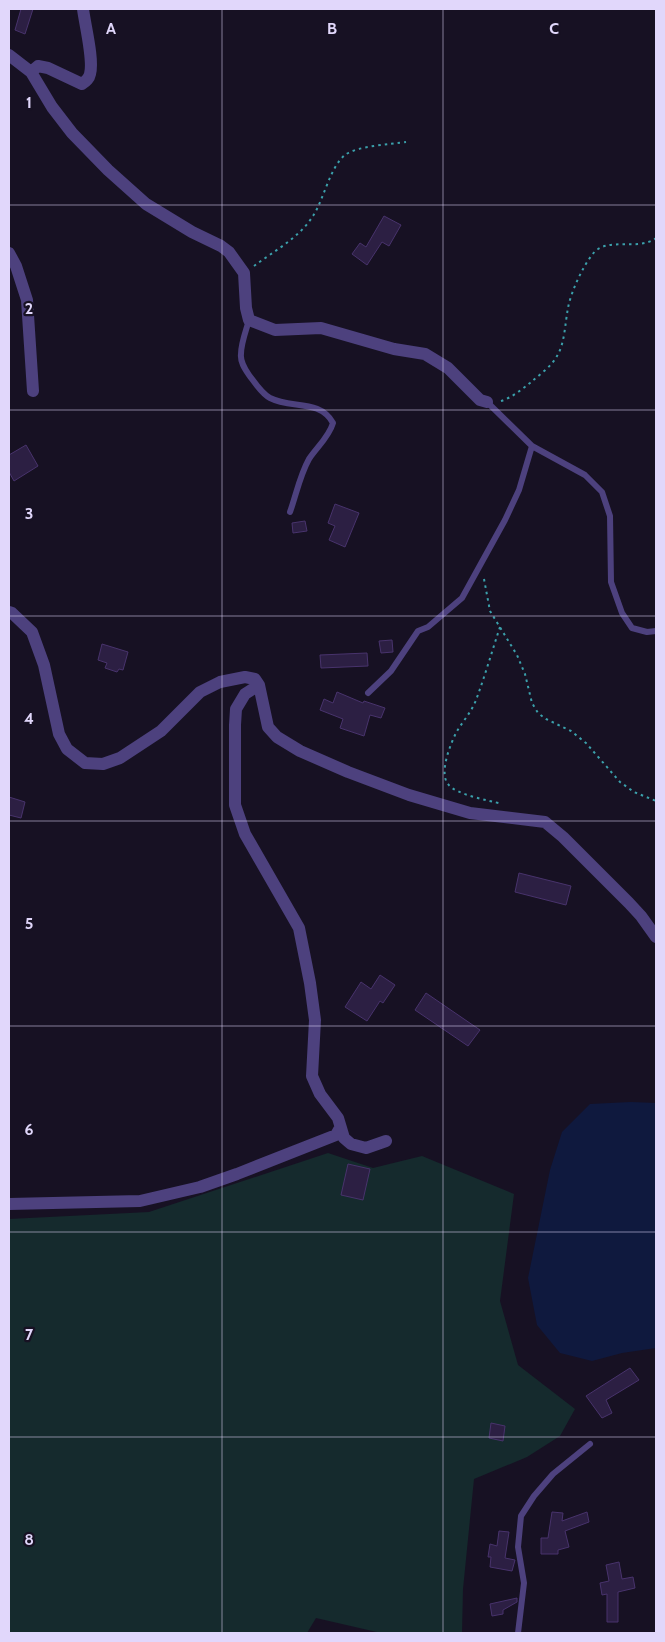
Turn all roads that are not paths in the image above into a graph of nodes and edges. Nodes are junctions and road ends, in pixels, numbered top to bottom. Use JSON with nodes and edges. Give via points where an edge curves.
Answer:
{"nodes":[{"id":1,"x":83,"y":9,"type":"edge"},
{"id":2,"x":9,"y":55,"type":"edge"},
{"id":3,"x":31,"y":72,"type":"junction"},
{"id":4,"x":9,"y":253,"type":"edge"},
{"id":5,"x":249,"y":320,"type":"junction"},
{"id":6,"x":33,"y":391,"type":"dead end"},
{"id":7,"x":487,"y":402,"type":"joint"},
{"id":8,"x":532,"y":446,"type":"junction"},
{"id":9,"x":290,"y":512,"type":"dead end"},
{"id":10,"x":9,"y":612,"type":"edge"},
{"id":11,"x":656,"y":631,"type":"edge"},
{"id":12,"x":259,"y":685,"type":"junction"},
{"id":13,"x":368,"y":693,"type":"dead end"},
{"id":14,"x":656,"y":938,"type":"edge"},
{"id":15,"x":340,"y":1128,"type":"junction"},
{"id":16,"x":386,"y":1141,"type":"dead end"},
{"id":17,"x":9,"y":1204,"type":"edge"},
{"id":18,"x":590,"y":1444,"type":"dead end"},
{"id":19,"x":518,"y":1633,"type":"edge"}],
"edges":[{"from":1,"to":3,"type":"street","via":[[90,62],[88,80],[82,84],[38,66]]},
{"from":2,"to":3,"type":"street"},
{"from":3,"to":5,"type":"street","via":[[72,134],[108,170],[146,204],[229,252],[244,273]]},
{"from":4,"to":6,"type":"street","via":[[27,300]]},
{"from":5,"to":7,"type":"street","via":[[275,330],[321,328],[394,349],[425,354],[448,368],[480,400]]},
{"from":5,"to":9,"type":"lane","via":[[241,355],[243,366],[251,378],[271,398],[313,407],[324,412],[333,423],[310,459]]},
{"from":7,"to":8,"type":"lane"},
{"from":8,"to":11,"type":"lane","via":[[585,475],[602,492],[610,516],[611,582],[622,613],[632,628]]},
{"from":8,"to":13,"type":"lane","via":[[519,490],[462,598],[418,632],[391,671]]},
{"from":10,"to":12,"type":"street","via":[[32,632],[44,665],[59,734],[67,749],[85,764],[103,764],[120,758],[161,731],[200,692],[220,682],[245,677],[255,679]]},
{"from":12,"to":14,"type":"street","via":[[268,727],[300,752],[408,795],[470,813],[545,822],[628,903]]},
{"from":12,"to":15,"type":"street","via":[[245,694],[236,709],[236,805],[245,834],[299,928],[315,1020],[312,1076],[320,1094],[338,1118]]},
{"from":15,"to":16,"type":"street","via":[[351,1144],[366,1148]]},
{"from":15,"to":17,"type":"street","via":[[336,1135],[237,1174],[200,1187],[140,1201]]},
{"from":18,"to":19,"type":"lane","via":[[553,1474],[521,1516],[518,1547],[524,1583]]}]}
